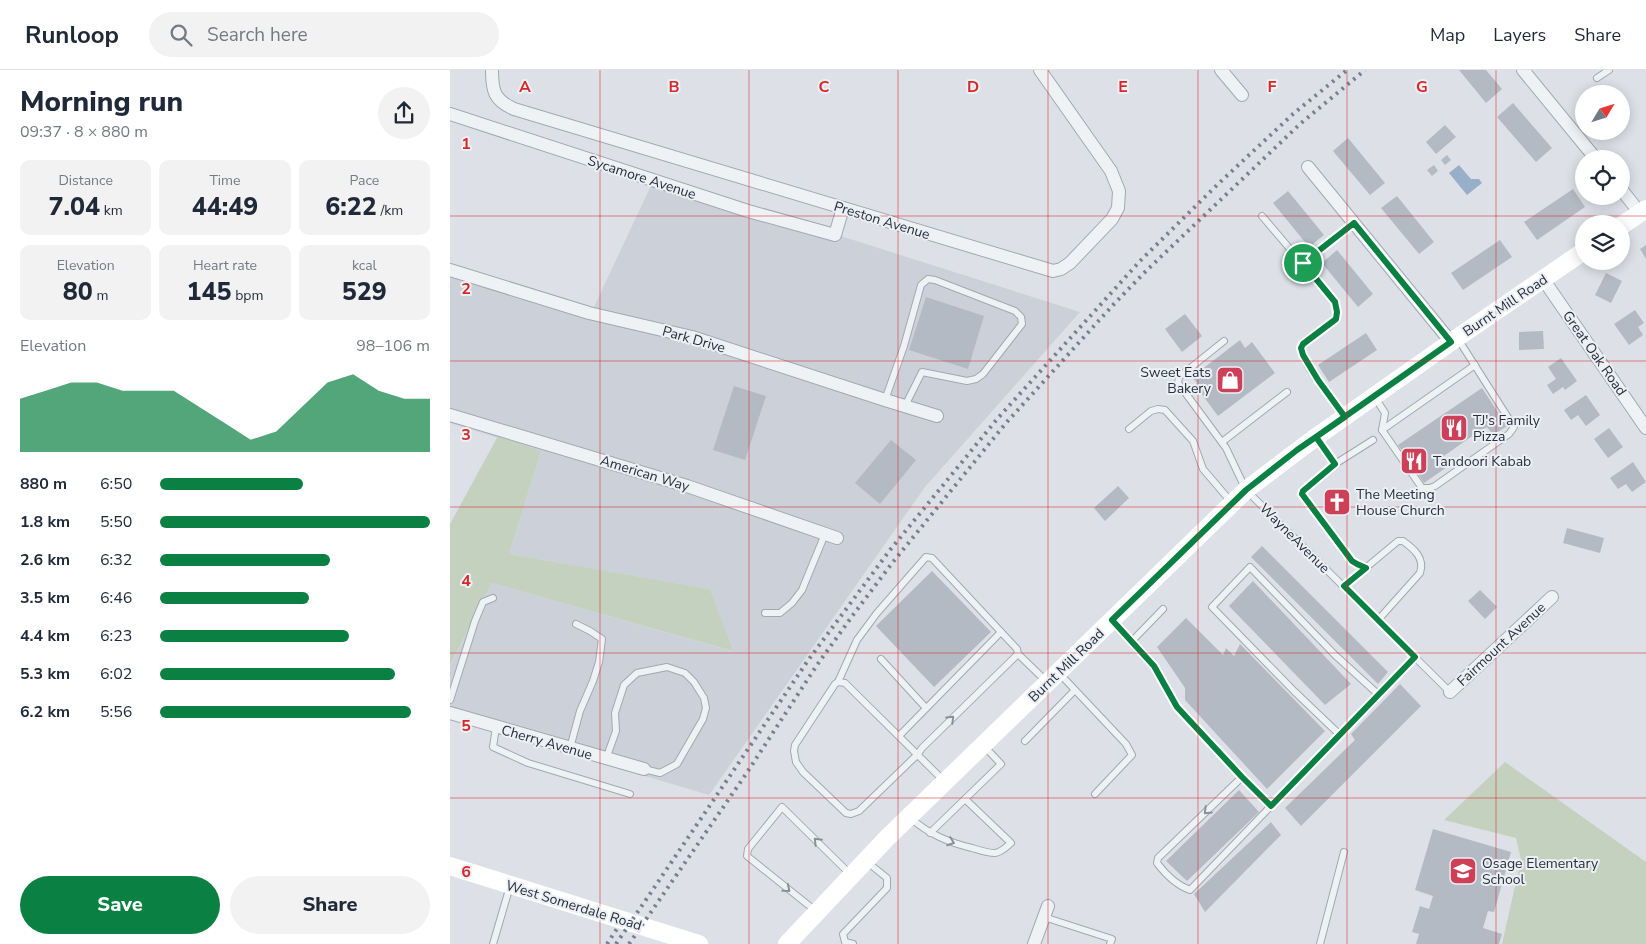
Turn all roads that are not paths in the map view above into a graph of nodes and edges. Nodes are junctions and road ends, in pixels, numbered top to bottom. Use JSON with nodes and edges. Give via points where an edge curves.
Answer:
{"nodes":[{"id":1,"x":492,"y":70,"type":"edge"},
{"id":2,"x":1040,"y":70,"type":"edge"},
{"id":3,"x":1221,"y":70,"type":"edge"},
{"id":4,"x":1523,"y":70,"type":"edge"},
{"id":5,"x":1608,"y":70,"type":"edge"},
{"id":6,"x":1597,"y":78,"type":"dead end"},
{"id":7,"x":1242,"y":95,"type":"dead end"},
{"id":8,"x":450,"y":114,"type":"edge"},
{"id":9,"x":1589,"y":150,"type":"edge"},
{"id":10,"x":1308,"y":167,"type":"dead end"},
{"id":11,"x":1630,"y":198,"type":"edge"},
{"id":12,"x":843,"y":208,"type":"junction"},
{"id":13,"x":1643,"y":211,"type":"edge"},
{"id":14,"x":1262,"y":216,"type":"dead end"},
{"id":15,"x":1630,"y":220,"type":"edge"},
{"id":16,"x":1354,"y":223,"type":"junction"},
{"id":17,"x":1575,"y":257,"type":"edge"},
{"id":18,"x":1303,"y":263,"type":"junction"},
{"id":19,"x":450,"y":270,"type":"edge"},
{"id":20,"x":1543,"y":279,"type":"junction"},
{"id":21,"x":1454,"y":340,"type":"junction"},
{"id":22,"x":1224,"y":341,"type":"dead end"},
{"id":23,"x":1475,"y":365,"type":"junction"},
{"id":24,"x":1287,"y":392,"type":"dead end"},
{"id":25,"x":1374,"y":396,"type":"junction"},
{"id":26,"x":885,"y":400,"type":"junction"},
{"id":27,"x":905,"y":406,"type":"junction"},
{"id":28,"x":450,"y":415,"type":"edge"},
{"id":29,"x":937,"y":416,"type":"dead end"},
{"id":30,"x":1345,"y":417,"type":"junction"},
{"id":31,"x":1646,"y":428,"type":"edge"},
{"id":32,"x":1129,"y":429,"type":"dead end"},
{"id":33,"x":1382,"y":430,"type":"junction"},
{"id":34,"x":1316,"y":437,"type":"junction"},
{"id":35,"x":1373,"y":440,"type":"dead end"},
{"id":36,"x":1222,"y":442,"type":"junction"},
{"id":37,"x":1335,"y":464,"type":"junction"},
{"id":38,"x":1246,"y":490,"type":"junction"},
{"id":39,"x":1233,"y":503,"type":"junction"},
{"id":40,"x":825,"y":534,"type":"junction"},
{"id":41,"x":838,"y":538,"type":"dead end"},
{"id":42,"x":1366,"y":568,"type":"junction"},
{"id":43,"x":1344,"y":586,"type":"junction"},
{"id":44,"x":1552,"y":597,"type":"dead end"},
{"id":45,"x":493,"y":598,"type":"dead end"},
{"id":46,"x":1163,"y":609,"type":"dead end"},
{"id":47,"x":765,"y":612,"type":"dead end"},
{"id":48,"x":1112,"y":620,"type":"junction"},
{"id":49,"x":1378,"y":620,"type":"junction"},
{"id":50,"x":576,"y":624,"type":"dead end"},
{"id":51,"x":1001,"y":632,"type":"junction"},
{"id":52,"x":1132,"y":641,"type":"junction"},
{"id":53,"x":1018,"y":654,"type":"junction"},
{"id":54,"x":1415,"y":657,"type":"junction"},
{"id":55,"x":881,"y":659,"type":"dead end"},
{"id":56,"x":1053,"y":678,"type":"junction"},
{"id":57,"x":838,"y":682,"type":"junction"},
{"id":58,"x":1074,"y":690,"type":"junction"},
{"id":59,"x":1450,"y":692,"type":"joint"},
{"id":60,"x":1378,"y":695,"type":"junction"},
{"id":61,"x":450,"y":700,"type":"edge"},
{"id":62,"x":926,"y":708,"type":"junction"},
{"id":63,"x":450,"y":713,"type":"edge"},
{"id":64,"x":496,"y":727,"type":"junction"},
{"id":65,"x":1340,"y":735,"type":"junction"},
{"id":66,"x":899,"y":736,"type":"junction"},
{"id":67,"x":1025,"y":741,"type":"dead end"},
{"id":68,"x":983,"y":745,"type":"junction"},
{"id":69,"x":570,"y":749,"type":"junction"},
{"id":70,"x":918,"y":754,"type":"junction"},
{"id":71,"x":606,"y":759,"type":"junction"},
{"id":72,"x":644,"y":769,"type":"joint"},
{"id":73,"x":1242,"y":777,"type":"junction"},
{"id":74,"x":945,"y":782,"type":"junction"},
{"id":75,"x":630,"y":794,"type":"dead end"},
{"id":76,"x":1095,"y":794,"type":"dead end"},
{"id":77,"x":965,"y":799,"type":"junction"},
{"id":78,"x":1271,"y":806,"type":"junction"},
{"id":79,"x":909,"y":817,"type":"junction"},
{"id":80,"x":930,"y":833,"type":"junction"},
{"id":81,"x":1344,"y":852,"type":"dead end"},
{"id":82,"x":866,"y":861,"type":"junction"},
{"id":83,"x":450,"y":866,"type":"edge"},
{"id":84,"x":852,"y":876,"type":"junction"},
{"id":85,"x":510,"y":885,"type":"junction"},
{"id":86,"x":1046,"y":912,"type":"joint"},
{"id":87,"x":817,"y":913,"type":"junction"},
{"id":88,"x":493,"y":944,"type":"edge"},
{"id":89,"x":699,"y":944,"type":"edge"},
{"id":90,"x":787,"y":944,"type":"edge"},
{"id":91,"x":853,"y":944,"type":"edge"},
{"id":92,"x":1034,"y":944,"type":"edge"},
{"id":93,"x":1110,"y":944,"type":"edge"},
{"id":94,"x":1320,"y":944,"type":"edge"}],
"edges":[{"from":1,"to":12,"type":"street","name":"Preston Avenue","via":[[496,96],[514,109]]},
{"from":2,"to":12,"type":"street","name":"Preston Avenue","via":[[1112,171],[1119,191],[1118,208],[1112,219],[1084,250],[1061,269],[1043,269]]},
{"from":3,"to":7,"type":"street"},
{"from":4,"to":9,"type":"street"},
{"from":5,"to":6,"type":"lane"},
{"from":8,"to":12,"type":"street","name":"Sycamore Avenue","via":[[748,211],[835,235]]},
{"from":10,"to":16,"type":"street"},
{"from":11,"to":13,"type":"street"},
{"from":13,"to":15,"type":"main road"},
{"from":14,"to":18,"type":"lane"},
{"from":16,"to":18,"type":"lane"},
{"from":16,"to":21,"type":"street"},
{"from":17,"to":20,"type":"main road","name":"Burnt Mill Road"},
{"from":18,"to":30,"type":"lane","via":[[1335,302],[1337,312],[1336,319],[1301,348],[1318,380]]},
{"from":19,"to":26,"type":"street","name":"Park Drive","via":[[589,313],[692,336]]},
{"from":20,"to":21,"type":"main road","name":"Burnt Mill Road"},
{"from":20,"to":31,"type":"street","name":"Great Oak Road"},
{"from":21,"to":23,"type":"lane"},
{"from":21,"to":25,"type":"main road","name":"Burnt Mill Road"},
{"from":22,"to":36,"type":"lane","via":[[1178,380],[1179,386]]},
{"from":23,"to":33,"type":"lane"},
{"from":23,"to":33,"type":"lane","via":[[1514,427],[1509,434],[1435,486],[1422,488]]},
{"from":24,"to":36,"type":"lane"},
{"from":25,"to":30,"type":"main road","name":"Burnt Mill Road"},
{"from":25,"to":33,"type":"lane","via":[[1385,413]]},
{"from":26,"to":27,"type":"street","name":"Park Drive"},
{"from":26,"to":27,"type":"lane","via":[[921,285],[928,279],[1014,311],[1021,317],[1022,324],[983,374],[967,381],[922,372]]},
{"from":27,"to":29,"type":"street","name":"Park Drive"},
{"from":28,"to":40,"type":"street","name":"American Way","via":[[687,486]]},
{"from":30,"to":34,"type":"main road","name":"Burnt Mill Road"},
{"from":32,"to":39,"type":"lane","via":[[1152,411],[1165,410],[1193,441],[1203,469]]},
{"from":34,"to":37,"type":"lane"},
{"from":34,"to":38,"type":"main road","name":"Burnt Mill Road"},
{"from":35,"to":37,"type":"lane"},
{"from":36,"to":38,"type":"lane"},
{"from":37,"to":42,"type":"lane","via":[[1302,494],[1352,561]]},
{"from":38,"to":39,"type":"main road","name":"Burnt Mill Road"},
{"from":38,"to":43,"type":"lane","name":"WayneAvenue"},
{"from":39,"to":48,"type":"main road","name":"Burnt Mill Road"},
{"from":40,"to":41,"type":"street","name":"American Way"},
{"from":40,"to":47,"type":"lane","via":[[802,590],[780,613]]},
{"from":42,"to":43,"type":"lane"},
{"from":42,"to":49,"type":"lane","via":[[1398,541],[1410,545],[1422,559],[1420,573]]},
{"from":43,"to":49,"type":"lane","name":"WayneAvenue"},
{"from":44,"to":59,"type":"street","name":"Fairmount Avenue"},
{"from":45,"to":61,"type":"lane","via":[[483,602],[480,608]]},
{"from":46,"to":52,"type":"lane"},
{"from":48,"to":52,"type":"lane"},
{"from":48,"to":56,"type":"main road","name":"Burnt Mill Road"},
{"from":49,"to":54,"type":"lane","name":"WayneAvenue"},
{"from":50,"to":69,"type":"lane","via":[[602,639],[599,662],[580,711]]},
{"from":51,"to":53,"type":"lane","via":[[1017,648]]},
{"from":51,"to":57,"type":"lane","via":[[932,558],[926,557],[876,613],[857,640]]},
{"from":51,"to":62,"type":"lane"},
{"from":52,"to":73,"type":"lane","via":[[1154,666],[1177,707]]},
{"from":53,"to":56,"type":"lane"},
{"from":70,"to":53,"type":"lane","one_way":true},
{"from":54,"to":59,"type":"lane","name":"WayneAvenue"},
{"from":54,"to":60,"type":"lane"},
{"from":55,"to":62,"type":"lane"},
{"from":56,"to":58,"type":"lane"},
{"from":56,"to":68,"type":"main road","name":"Burnt Mill Road"},
{"from":57,"to":66,"type":"lane","via":[[845,683]]},
{"from":57,"to":70,"type":"lane","via":[[794,750],[796,762],[803,772],[846,813],[859,810]]},
{"from":58,"to":67,"type":"lane"},
{"from":58,"to":76,"type":"lane","via":[[1126,744],[1132,755]]},
{"from":60,"to":65,"type":"lane"},
{"from":60,"to":65,"type":"lane","via":[[1250,567],[1212,607]]},
{"from":62,"to":66,"type":"lane"},
{"from":63,"to":64,"type":"street","name":"Cherry Avenue"},
{"from":64,"to":69,"type":"street","name":"Cherry Avenue"},
{"from":64,"to":75,"type":"lane","via":[[494,747],[528,763]]},
{"from":65,"to":78,"type":"lane"},
{"from":66,"to":70,"type":"lane"},
{"from":68,"to":74,"type":"main road","name":"Burnt Mill Road"},
{"from":68,"to":77,"type":"lane","via":[[1001,764]]},
{"from":69,"to":71,"type":"street","name":"Cherry Avenue"},
{"from":70,"to":74,"type":"lane"},
{"from":71,"to":72,"type":"street","name":"Cherry Avenue"},
{"from":71,"to":72,"type":"lane","via":[[616,731],[615,713],[624,685],[637,673],[667,667],[685,673],[694,682],[706,708],[703,720],[676,764],[660,773]]},
{"from":73,"to":78,"type":"lane"},
{"from":73,"to":78,"type":"lane","one_way":true,"via":[[1158,858],[1157,863],[1163,871],[1180,887],[1190,890]]},
{"from":74,"to":79,"type":"main road","name":"Burnt Mill Road"},
{"from":77,"to":80,"type":"lane"},
{"from":80,"to":77,"type":"lane","one_way":true,"via":[[960,845],[996,853],[1011,843]]},
{"from":79,"to":80,"type":"lane"},
{"from":79,"to":82,"type":"main road","name":"Burnt Mill Road"},
{"from":81,"to":94,"type":"lane"},
{"from":82,"to":84,"type":"main road","name":"Burnt Mill Road"},
{"from":82,"to":91,"type":"lane","via":[[888,878],[887,888],[843,934],[846,942]]},
{"from":83,"to":85,"type":"main road","name":"West Somerdale Road"},
{"from":84,"to":87,"type":"main road","name":"Burnt Mill Road"},
{"from":84,"to":87,"type":"lane","one_way":true,"via":[[782,807],[748,849],[747,856]]},
{"from":85,"to":88,"type":"lane"},
{"from":85,"to":89,"type":"main road","name":"West Somerdale Road"},
{"from":86,"to":92,"type":"street"},
{"from":86,"to":93,"type":"lane","via":[[1112,939]]},
{"from":87,"to":90,"type":"main road","name":"Burnt Mill Road"}]}
